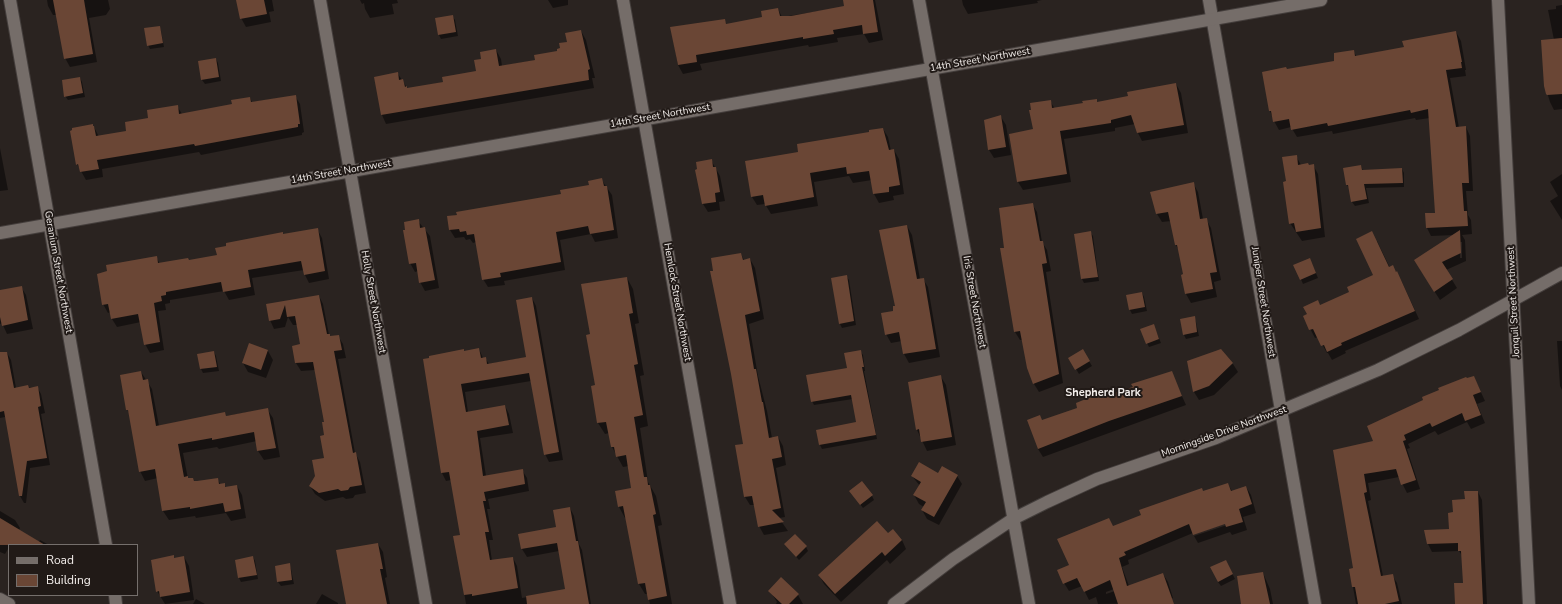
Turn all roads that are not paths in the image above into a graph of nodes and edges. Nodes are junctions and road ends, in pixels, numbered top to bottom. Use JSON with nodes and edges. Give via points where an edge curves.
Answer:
{"nodes":[{"id":1,"x":10,"y":0,"type":"edge"},
{"id":2,"x":320,"y":0,"type":"edge"},
{"id":3,"x":623,"y":0,"type":"edge"},
{"id":4,"x":919,"y":0,"type":"edge"},
{"id":5,"x":1209,"y":0,"type":"edge"},
{"id":6,"x":1321,"y":0,"type":"edge"},
{"id":7,"x":1498,"y":0,"type":"edge"},
{"id":8,"x":1213,"y":19,"type":"junction"},
{"id":9,"x":931,"y":69,"type":"junction"},
{"id":10,"x":645,"y":119,"type":"junction"},
{"id":11,"x":350,"y":171,"type":"junction"},
{"id":12,"x":50,"y":224,"type":"junction"},
{"id":13,"x":0,"y":233,"type":"edge"},
{"id":14,"x":1562,"y":273,"type":"edge"},
{"id":15,"x":1513,"y":301,"type":"junction"},
{"id":16,"x":1282,"y":411,"type":"junction"},
{"id":17,"x":1014,"y":519,"type":"junction"},
{"id":18,"x":106,"y":544,"type":"edge"},
{"id":19,"x":0,"y":599,"type":"edge"},
{"id":20,"x":9,"y":604,"type":"edge"},
{"id":21,"x":426,"y":604,"type":"edge"},
{"id":22,"x":730,"y":604,"type":"edge"},
{"id":23,"x":894,"y":604,"type":"edge"},
{"id":24,"x":1029,"y":604,"type":"edge"},
{"id":25,"x":1315,"y":604,"type":"edge"},
{"id":26,"x":1529,"y":604,"type":"edge"}],
"edges":[{"from":1,"to":12,"type":"street","name":"Geranium Street Northwest"},
{"from":2,"to":11,"type":"street","name":"Holly Street Northwest"},
{"from":3,"to":10,"type":"street","name":"Hemlock Street Northwest"},
{"from":4,"to":9,"type":"street","name":"Iris Street Northwest"},
{"from":5,"to":8,"type":"street","name":"Juniper Street Northwest"},
{"from":6,"to":8,"type":"street","name":"14th Street Northwest"},
{"from":7,"to":15,"type":"street","name":"Jonquil Street Northwest"},
{"from":8,"to":9,"type":"street","name":"14th Street Northwest"},
{"from":8,"to":16,"type":"street","name":"Juniper Street Northwest"},
{"from":9,"to":10,"type":"street","name":"14th Street Northwest"},
{"from":9,"to":17,"type":"street","name":"Iris Street Northwest"},
{"from":10,"to":11,"type":"street","name":"14th Street Northwest"},
{"from":10,"to":22,"type":"street","name":"Hemlock Street Northwest"},
{"from":11,"to":12,"type":"street","name":"14th Street Northwest"},
{"from":11,"to":21,"type":"street","name":"Holly Street Northwest"},
{"from":12,"to":13,"type":"street","name":"14th Street Northwest"},
{"from":12,"to":18,"type":"street","name":"Geranium Street Northwest"},
{"from":14,"to":15,"type":"street","name":"Morningside Drive Northwest"},
{"from":15,"to":16,"type":"street","name":"Morningside Drive Northwest","via":[[1378,370]]},
{"from":15,"to":26,"type":"street","name":"Jonquil Street Northwest"},
{"from":16,"to":17,"type":"street","name":"Morningside Drive Northwest","via":[[1216,438],[1097,479]]},
{"from":16,"to":25,"type":"street","name":"Juniper Street Northwest"},
{"from":17,"to":23,"type":"street","name":"Morningside Drive Northwest","via":[[948,563]]},
{"from":17,"to":24,"type":"street","name":"Iris Street Northwest"},
{"from":19,"to":20,"type":"street"}]}
